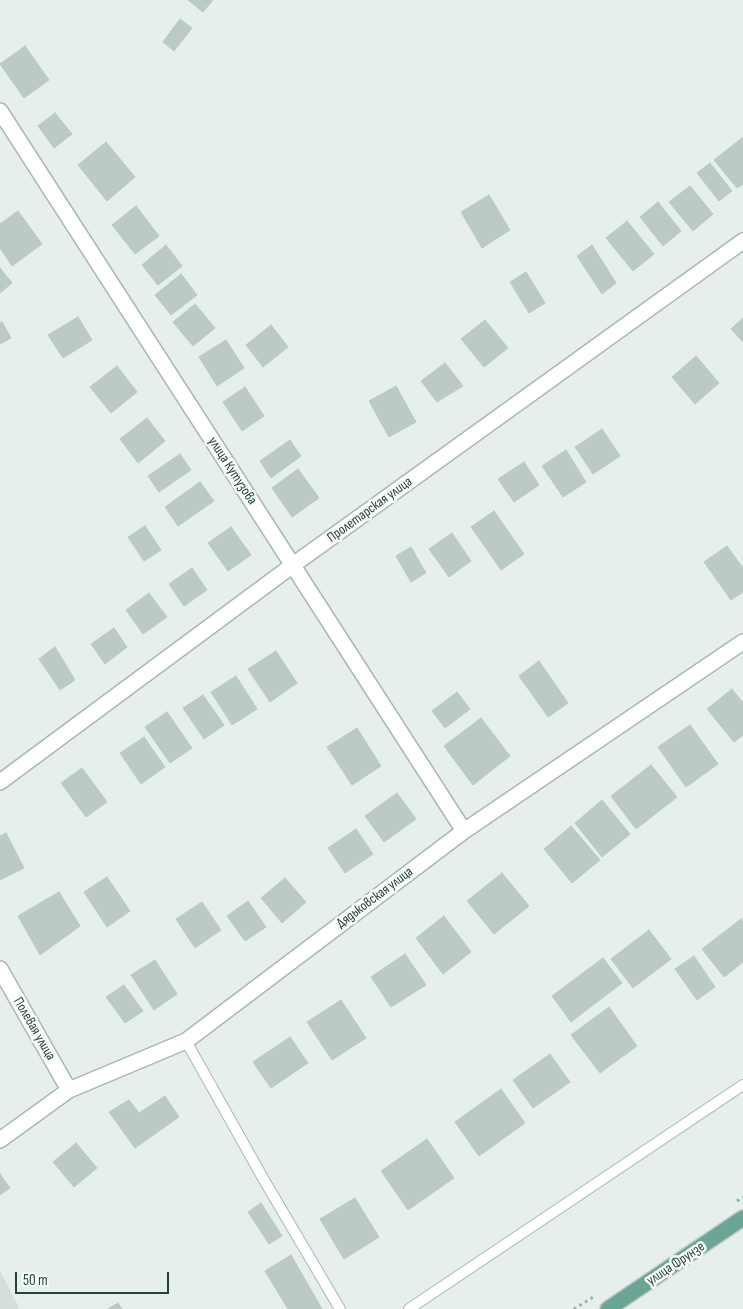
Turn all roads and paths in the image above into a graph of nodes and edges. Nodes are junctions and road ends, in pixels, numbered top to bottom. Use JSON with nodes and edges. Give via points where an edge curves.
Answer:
{"nodes":[{"id":1,"x":0,"y":111,"type":"edge"},
{"id":2,"x":743,"y":241,"type":"edge"},
{"id":3,"x":293,"y":565,"type":"junction"},
{"id":4,"x":743,"y":642,"type":"edge"},
{"id":5,"x":0,"y":782,"type":"edge"},
{"id":6,"x":464,"y":831,"type":"junction"},
{"id":7,"x":0,"y":969,"type":"edge"},
{"id":8,"x":186,"y":1041,"type":"junction"},
{"id":9,"x":743,"y":1085,"type":"edge"},
{"id":10,"x":69,"y":1090,"type":"junction"},
{"id":11,"x":0,"y":1140,"type":"edge"},
{"id":12,"x":743,"y":1218,"type":"edge"},
{"id":13,"x":340,"y":1309,"type":"edge"},
{"id":14,"x":409,"y":1309,"type":"edge"},
{"id":15,"x":608,"y":1309,"type":"edge"}],
"edges":[{"from":1,"to":3,"type":"street","name":"улица Кутузова"},
{"from":2,"to":3,"type":"street","name":"Пролетарская улица"},
{"from":3,"to":5,"type":"street","name":"Пролетарская улица"},
{"from":3,"to":6,"type":"street","name":"улица Кутузова"},
{"from":4,"to":6,"type":"street","name":"Дядьковская улица"},
{"from":6,"to":8,"type":"street","name":"Дядьковская улица"},
{"from":7,"to":10,"type":"street","name":"Полевая улица"},
{"from":8,"to":10,"type":"street","name":"Дядьковская улица"},
{"from":8,"to":13,"type":"lane"},
{"from":9,"to":14,"type":"lane"},
{"from":10,"to":11,"type":"street","name":"Дядьковская улица"},
{"from":12,"to":15,"type":"main road","name":"улица Фрунзе"}]}
